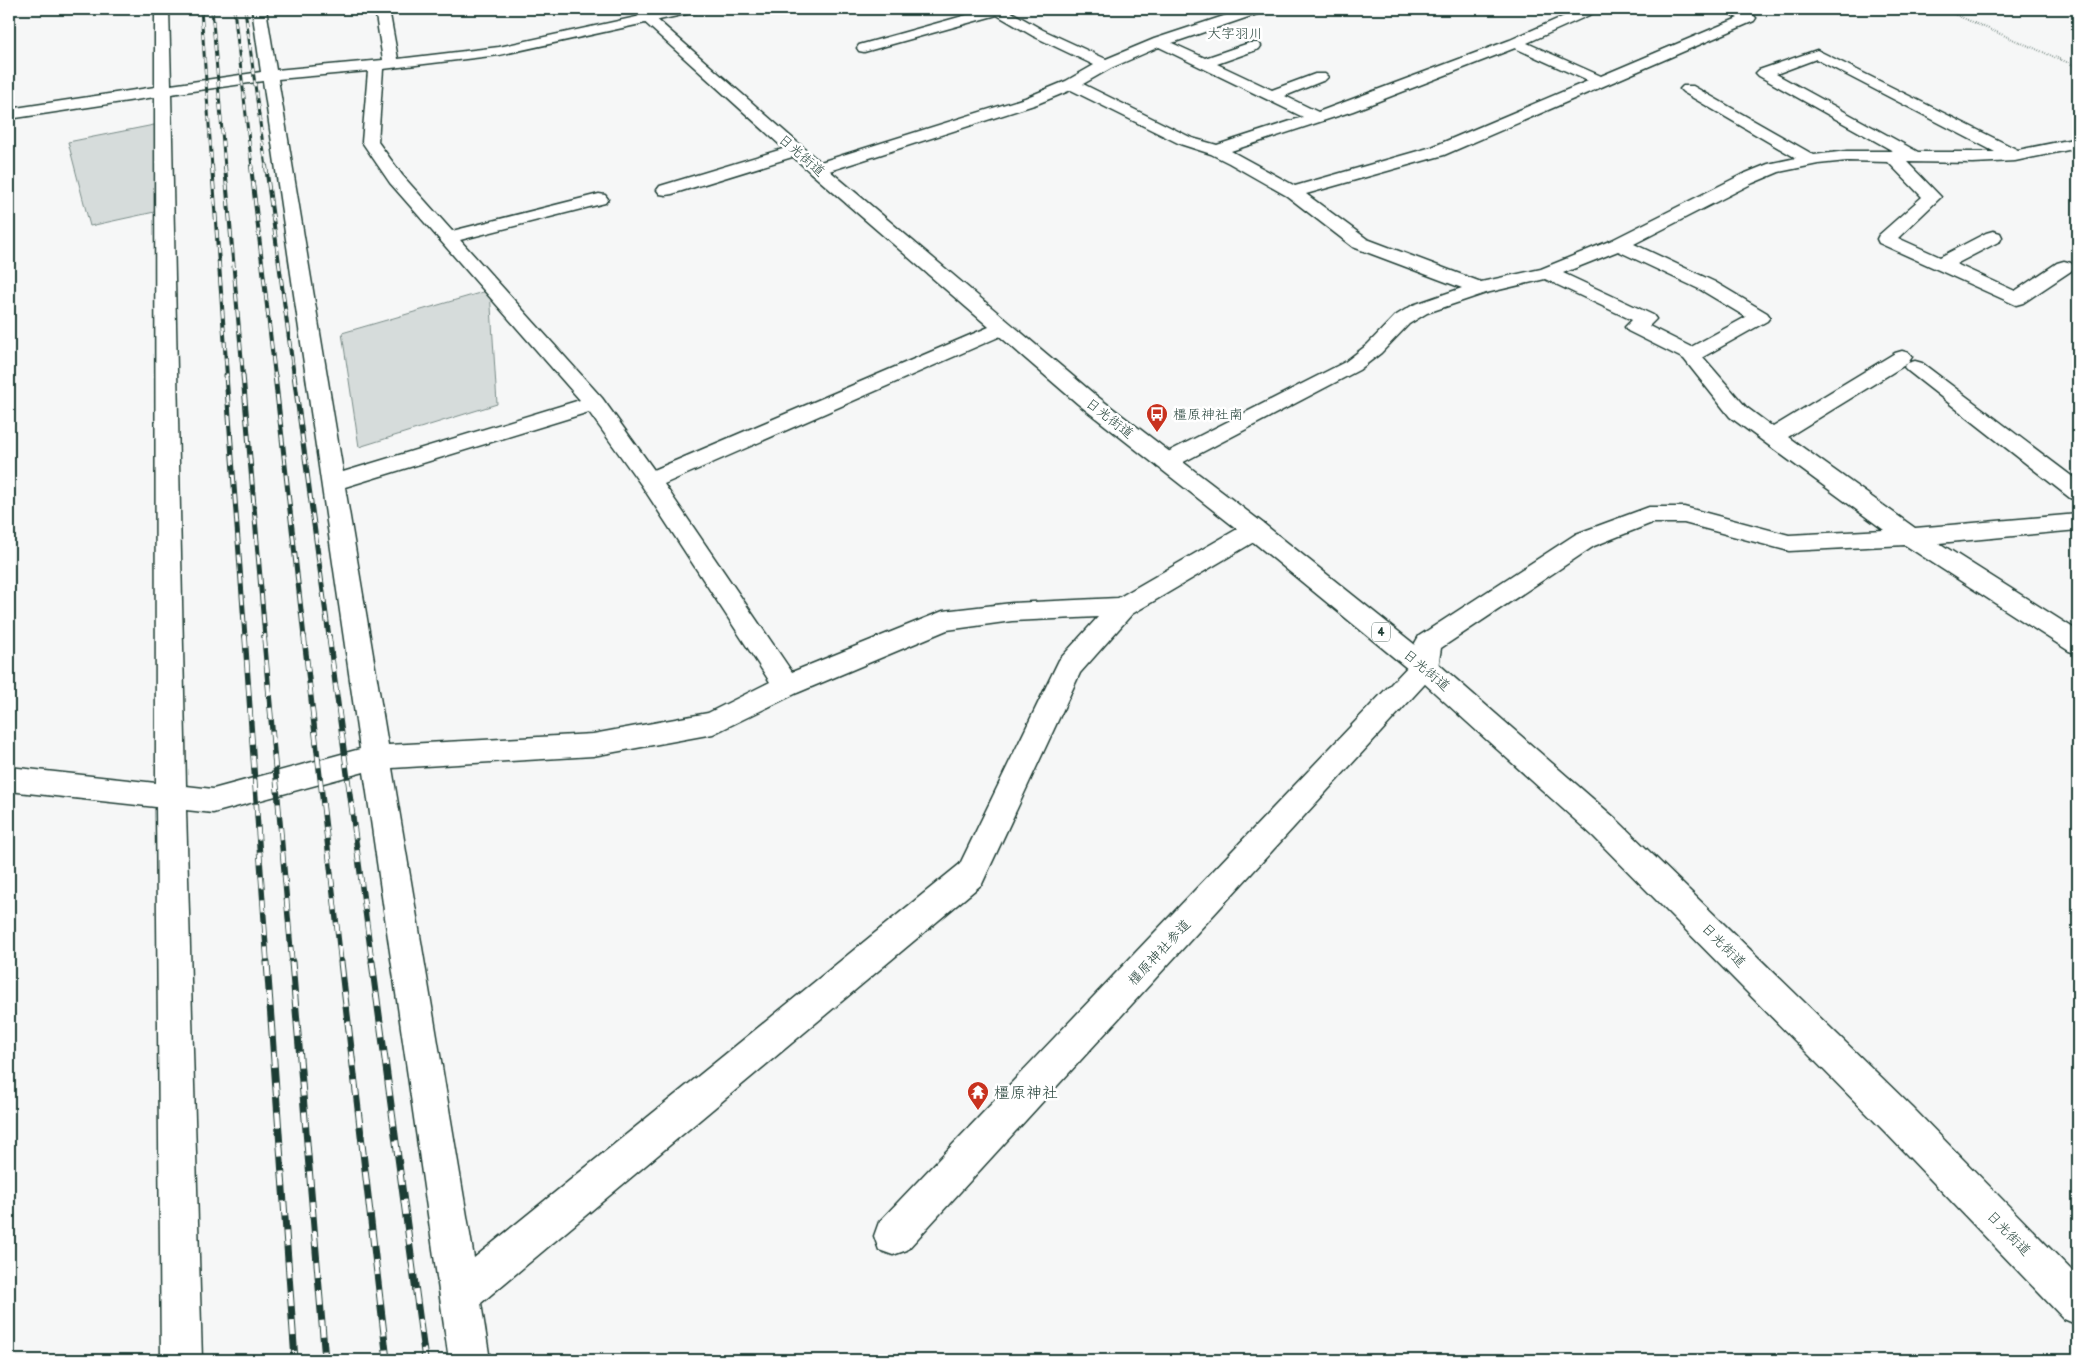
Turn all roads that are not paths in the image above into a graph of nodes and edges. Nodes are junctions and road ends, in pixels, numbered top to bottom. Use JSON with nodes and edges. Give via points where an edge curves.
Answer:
{"nodes":[{"id":1,"x":162,"y":9,"type":"edge"},
{"id":2,"x":259,"y":9,"type":"edge"},
{"id":3,"x":382,"y":9,"type":"edge"},
{"id":4,"x":692,"y":9,"type":"edge"},
{"id":5,"x":998,"y":9,"type":"edge"},
{"id":6,"x":1258,"y":9,"type":"edge"},
{"id":7,"x":1591,"y":9,"type":"edge"},
{"id":8,"x":1730,"y":9,"type":"edge"},
{"id":9,"x":642,"y":13,"type":"edge"},
{"id":10,"x":1159,"y":42,"type":"junction"},
{"id":11,"x":1515,"y":43,"type":"junction"},
{"id":12,"x":1254,"y":46,"type":"dead end"},
{"id":13,"x":864,"y":48,"type":"dead end"},
{"id":14,"x":1204,"y":64,"type":"junction"},
{"id":15,"x":383,"y":65,"type":"junction"},
{"id":16,"x":1106,"y":65,"type":"junction"},
{"id":17,"x":269,"y":75,"type":"junction"},
{"id":18,"x":1320,"y":77,"type":"dead end"},
{"id":19,"x":1600,"y":81,"type":"junction"},
{"id":20,"x":1071,"y":84,"type":"junction"},
{"id":21,"x":1688,"y":89,"type":"dead end"},
{"id":22,"x":163,"y":90,"type":"junction"},
{"id":23,"x":1272,"y":96,"type":"junction"},
{"id":24,"x":9,"y":114,"type":"edge"},
{"id":25,"x":1318,"y":118,"type":"junction"},
{"id":26,"x":2078,"y":143,"type":"edge"},
{"id":27,"x":796,"y":150,"type":"junction"},
{"id":28,"x":1217,"y":150,"type":"junction"},
{"id":29,"x":1892,"y":156,"type":"junction"},
{"id":30,"x":2015,"y":156,"type":"junction"},
{"id":31,"x":1916,"y":157,"type":"junction"},
{"id":32,"x":1811,"y":160,"type":"junction"},
{"id":33,"x":817,"y":168,"type":"junction"},
{"id":34,"x":666,"y":190,"type":"dead end"},
{"id":35,"x":1293,"y":192,"type":"junction"},
{"id":36,"x":599,"y":199,"type":"dead end"},
{"id":37,"x":448,"y":237,"type":"junction"},
{"id":38,"x":1993,"y":237,"type":"dead end"},
{"id":39,"x":1619,"y":244,"type":"junction"},
{"id":40,"x":1941,"y":264,"type":"junction"},
{"id":41,"x":2064,"y":267,"type":"dead end"},
{"id":42,"x":1547,"y":273,"type":"junction"},
{"id":43,"x":1480,"y":288,"type":"junction"},
{"id":44,"x":1003,"y":328,"type":"junction"},
{"id":45,"x":1690,"y":355,"type":"junction"},
{"id":46,"x":594,"y":403,"type":"junction"},
{"id":47,"x":1772,"y":437,"type":"junction"},
{"id":48,"x":1166,"y":462,"type":"junction"},
{"id":49,"x":650,"y":481,"type":"junction"},
{"id":50,"x":333,"y":483,"type":"junction"},
{"id":51,"x":2078,"y":493,"type":"edge"},
{"id":52,"x":2078,"y":522,"type":"edge"},
{"id":53,"x":1255,"y":530,"type":"junction"},
{"id":54,"x":1909,"y":536,"type":"junction"},
{"id":55,"x":1123,"y":607,"type":"junction"},
{"id":56,"x":2078,"y":644,"type":"edge"},
{"id":57,"x":1424,"y":667,"type":"junction"},
{"id":58,"x":787,"y":686,"type":"junction"},
{"id":59,"x":376,"y":757,"type":"junction"},
{"id":60,"x":9,"y":779,"type":"edge"},
{"id":61,"x":172,"y":796,"type":"junction"},
{"id":62,"x":893,"y":1236,"type":"dead end"},
{"id":63,"x":460,"y":1295,"type":"junction"},
{"id":64,"x":2078,"y":1306,"type":"edge"},
{"id":65,"x":182,"y":1360,"type":"edge"},
{"id":66,"x":470,"y":1360,"type":"edge"}],
"edges":[{"from":1,"to":22,"type":"main road"},
{"from":2,"to":17,"type":"main road"},
{"from":3,"to":15,"type":"main road"},
{"from":4,"to":9,"type":"main road"},
{"from":5,"to":13,"type":"main road"},
{"from":5,"to":16,"type":"main road","via":[[1038,33]]},
{"from":6,"to":10,"type":"main road"},
{"from":7,"to":11,"type":"main road"},
{"from":8,"to":19,"type":"main road","via":[[1749,18]]},
{"from":9,"to":15,"type":"main road","via":[[499,51]]},
{"from":9,"to":27,"type":"main road","name":"日光街道","number":"4"},
{"from":10,"to":14,"type":"main road"},
{"from":10,"to":16,"type":"main road"},
{"from":11,"to":19,"type":"main road"},
{"from":11,"to":25,"type":"main road"},
{"from":12,"to":14,"type":"main road"},
{"from":14,"to":23,"type":"main road"},
{"from":15,"to":17,"type":"main road"},
{"from":15,"to":37,"type":"main road","via":[[370,142],[396,179]]},
{"from":16,"to":20,"type":"main road"},
{"from":17,"to":22,"type":"main road"},
{"from":17,"to":50,"type":"main road"},
{"from":18,"to":23,"type":"main road"},
{"from":19,"to":35,"type":"main road","via":[[1438,151]]},
{"from":20,"to":28,"type":"main road","via":[[1186,141]]},
{"from":20,"to":33,"type":"main road","via":[[1031,101]]},
{"from":21,"to":32,"type":"main road"},
{"from":22,"to":24,"type":"main road"},
{"from":22,"to":61,"type":"main road"},
{"from":23,"to":25,"type":"main road"},
{"from":25,"to":28,"type":"main road"},
{"from":26,"to":30,"type":"main road"},
{"from":27,"to":33,"type":"main road","name":"日光街道","number":"4"},
{"from":27,"to":34,"type":"main road"},
{"from":28,"to":35,"type":"main road"},
{"from":29,"to":31,"type":"main road"},
{"from":29,"to":32,"type":"main road"},
{"from":29,"to":40,"type":"main road","via":[[1932,197],[1886,239]]},
{"from":30,"to":31,"type":"main road"},
{"from":30,"to":31,"type":"main road","via":[[1817,54],[1764,73]]},
{"from":32,"to":39,"type":"main road","via":[[1774,168],[1747,179]]},
{"from":33,"to":44,"type":"main road","name":"日光街道","number":"4"},
{"from":35,"to":43,"type":"main road","via":[[1360,243]]},
{"from":36,"to":37,"type":"main road"},
{"from":37,"to":46,"type":"main road"},
{"from":38,"to":40,"type":"main road"},
{"from":39,"to":42,"type":"main road"},
{"from":39,"to":45,"type":"main road","via":[[1708,286],[1760,317]]},
{"from":40,"to":41,"type":"main road","via":[[2016,298]]},
{"from":42,"to":43,"type":"main road"},
{"from":42,"to":45,"type":"main road","via":[[1646,319],[1635,327]]},
{"from":43,"to":48,"type":"main road","via":[[1420,309],[1402,320],[1374,350],[1352,366]]},
{"from":44,"to":48,"type":"main road","name":"日光街道","number":"4"},
{"from":44,"to":49,"type":"main road"},
{"from":45,"to":47,"type":"main road","via":[[1738,412]]},
{"from":46,"to":49,"type":"main road"},
{"from":46,"to":50,"type":"main road"},
{"from":47,"to":51,"type":"main road","via":[[1909,362]]},
{"from":47,"to":54,"type":"main road"},
{"from":48,"to":53,"type":"main road","name":"日光街道","number":"4"},
{"from":49,"to":58,"type":"main road"},
{"from":50,"to":59,"type":"main road"},
{"from":52,"to":54,"type":"main road"},
{"from":53,"to":55,"type":"main road"},
{"from":53,"to":57,"type":"main road","name":"日光街道","number":"4"},
{"from":54,"to":56,"type":"main road"},
{"from":54,"to":57,"type":"main road","via":[[1789,543],[1684,516],[1649,515],[1585,540],[1428,643]]},
{"from":55,"to":58,"type":"main road","via":[[1012,612],[943,620]]},
{"from":55,"to":63,"type":"main road","via":[[1069,667],[971,874]]},
{"from":57,"to":62,"type":"main road","name":"橿原神社参道"},
{"from":57,"to":64,"type":"main road","name":"日光街道","number":"4","via":[[1627,849],[1900,1120]]},
{"from":58,"to":59,"type":"main road","via":[[713,723],[593,745]]},
{"from":59,"to":61,"type":"main road","via":[[214,801]]},
{"from":59,"to":63,"type":"main road"},
{"from":60,"to":61,"type":"main road"},
{"from":61,"to":65,"type":"main road"},
{"from":63,"to":66,"type":"main road"}]}
